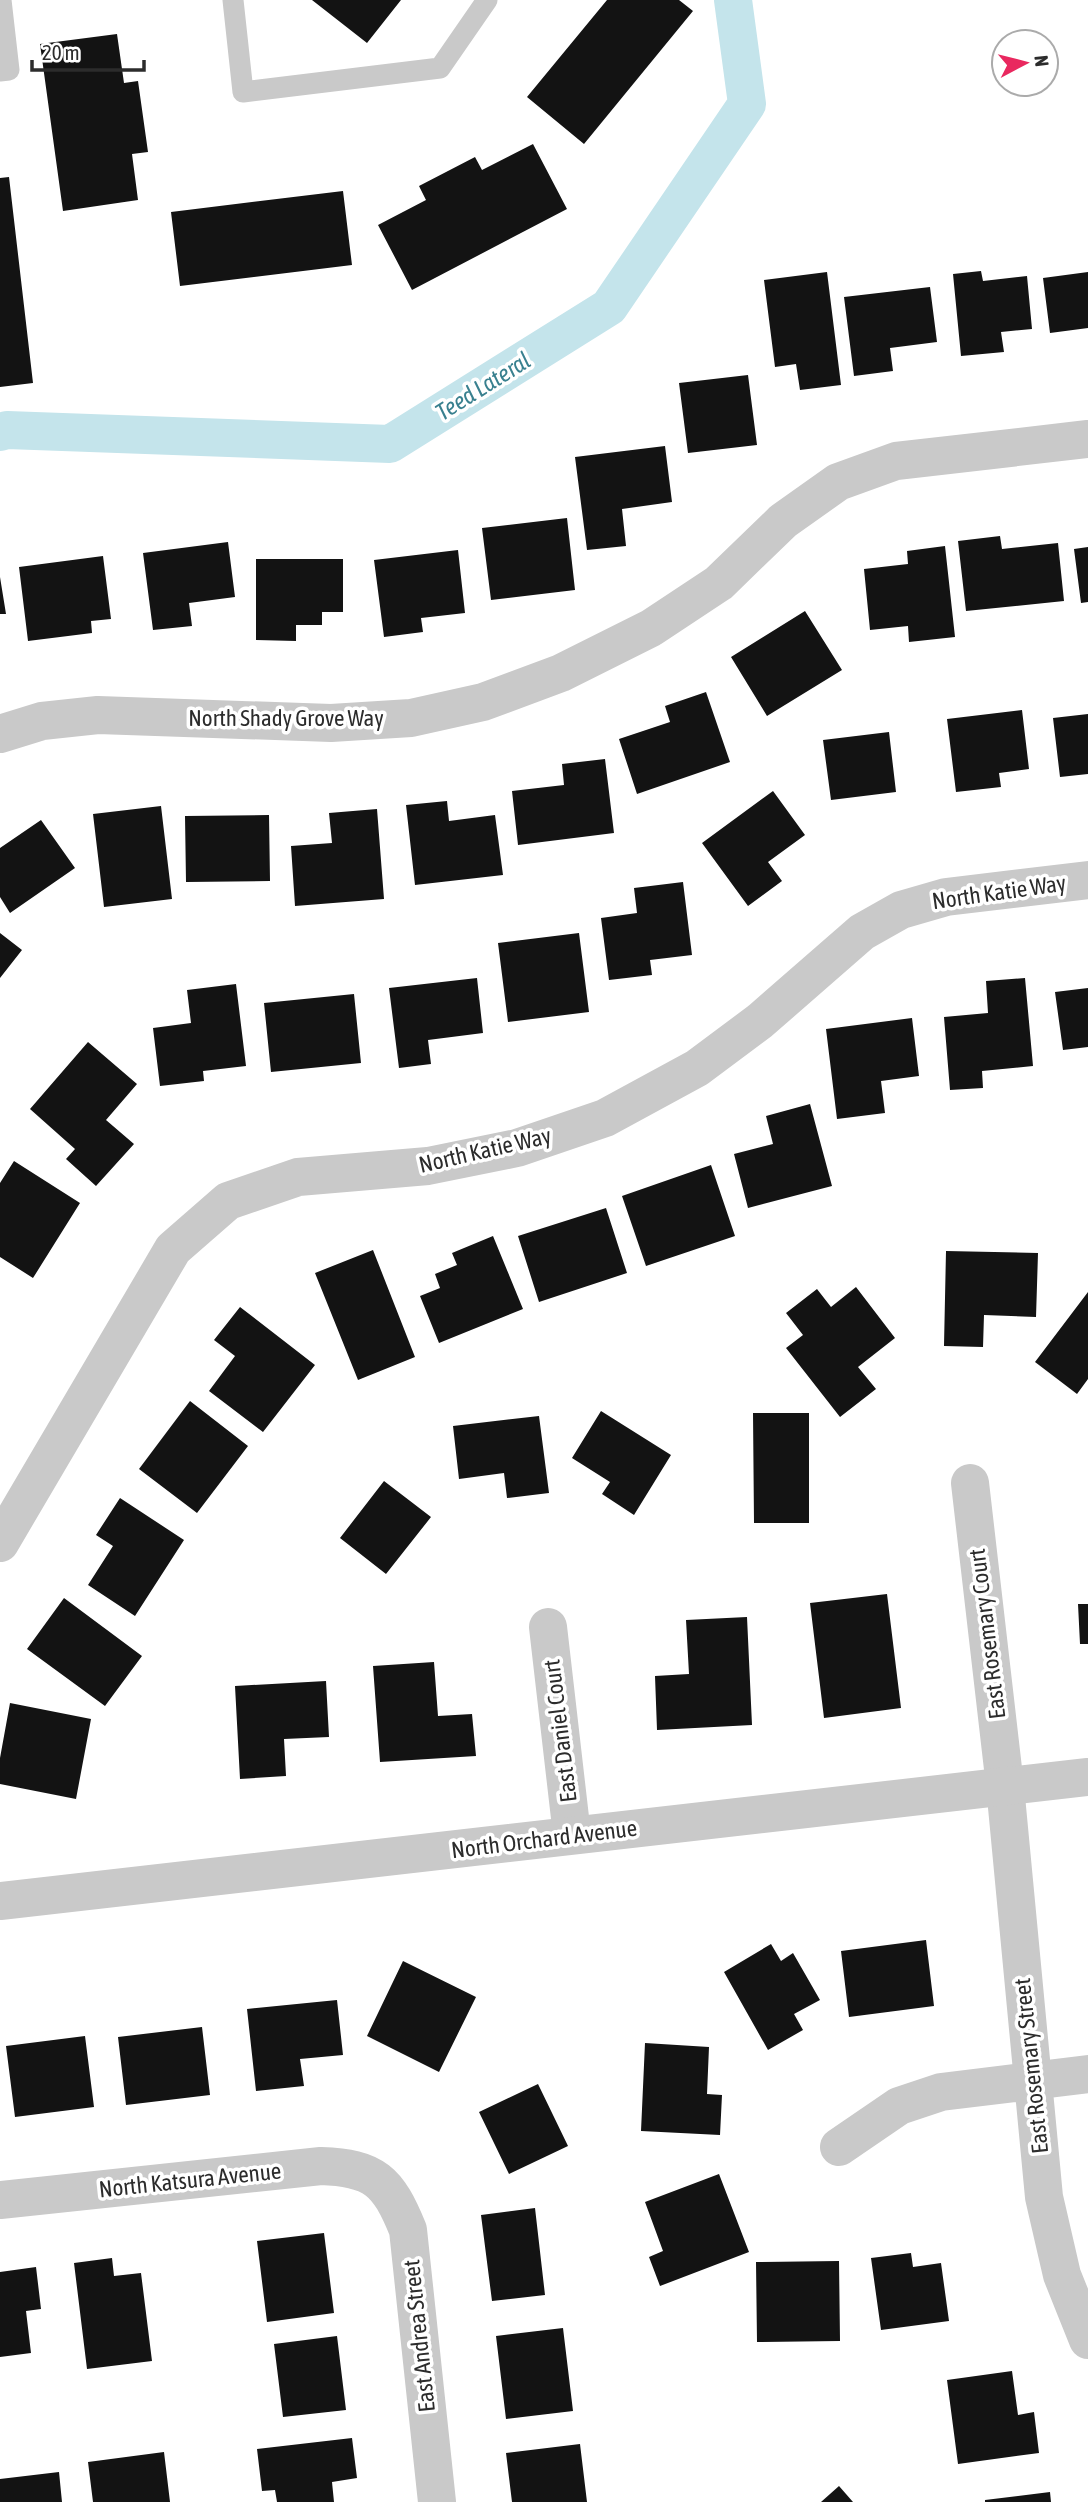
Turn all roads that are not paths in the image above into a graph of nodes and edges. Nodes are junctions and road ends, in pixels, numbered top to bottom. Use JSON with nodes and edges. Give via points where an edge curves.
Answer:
{"nodes":[{"id":1,"x":1,"y":0,"type":"edge"},
{"id":2,"x":233,"y":0,"type":"edge"},
{"id":3,"x":487,"y":0,"type":"edge"},
{"id":4,"x":0,"y":72,"type":"edge"},
{"id":5,"x":1088,"y":439,"type":"edge"},
{"id":6,"x":0,"y":734,"type":"edge"},
{"id":7,"x":1088,"y":880,"type":"edge"},
{"id":8,"x":970,"y":1483,"type":"dead end"},
{"id":9,"x":0,"y":1543,"type":"edge"},
{"id":10,"x":548,"y":1627,"type":"dead end"},
{"id":11,"x":1088,"y":1777,"type":"edge"},
{"id":12,"x":1005,"y":1786,"type":"junction"},
{"id":13,"x":572,"y":1835,"type":"junction"},
{"id":14,"x":0,"y":1901,"type":"edge"},
{"id":15,"x":1088,"y":2074,"type":"edge"},
{"id":16,"x":1032,"y":2081,"type":"junction"},
{"id":17,"x":839,"y":2147,"type":"dead end"},
{"id":18,"x":378,"y":2179,"type":"joint"},
{"id":19,"x":0,"y":2200,"type":"edge"},
{"id":20,"x":1088,"y":2340,"type":"edge"},
{"id":21,"x":437,"y":2502,"type":"edge"}],
"edges":[{"from":1,"to":4,"type":"lane","via":[[9,71]]},
{"from":2,"to":3,"type":"lane","via":[[243,92],[440,68]]},
{"from":5,"to":6,"type":"street","name":"North Shady Grove Way","via":[[896,461],[838,482],[783,520],[719,583],[650,628],[561,673],[483,702],[411,718],[331,723],[98,715],[42,721]]},
{"from":7,"to":9,"type":"street","name":"North Katie Way","via":[[946,897],[901,910],[862,932],[760,1021],[696,1068],[605,1118],[517,1148],[428,1166],[298,1177],[229,1201],[173,1249]]},
{"from":8,"to":12,"type":"street","name":"East Rosemary Court"},
{"from":10,"to":13,"type":"street","name":"East Daniel Court"},
{"from":11,"to":12,"type":"street","name":"North Orchard Avenue"},
{"from":12,"to":13,"type":"street","name":"North Orchard Avenue"},
{"from":12,"to":16,"type":"street","name":"East Rosemary Street"},
{"from":13,"to":14,"type":"street","name":"North Orchard Avenue"},
{"from":15,"to":16,"type":"street"},
{"from":16,"to":17,"type":"street","via":[[941,2092],[899,2106]]},
{"from":16,"to":20,"type":"street","name":"East Rosemary Street","via":[[1044,2197],[1062,2275]]},
{"from":18,"to":19,"type":"street","name":"North Katsura Avenue","via":[[350,2167],[321,2166]]},
{"from":18,"to":21,"type":"street","name":"East Andrea Street","via":[[398,2205],[408,2230]]}]}
